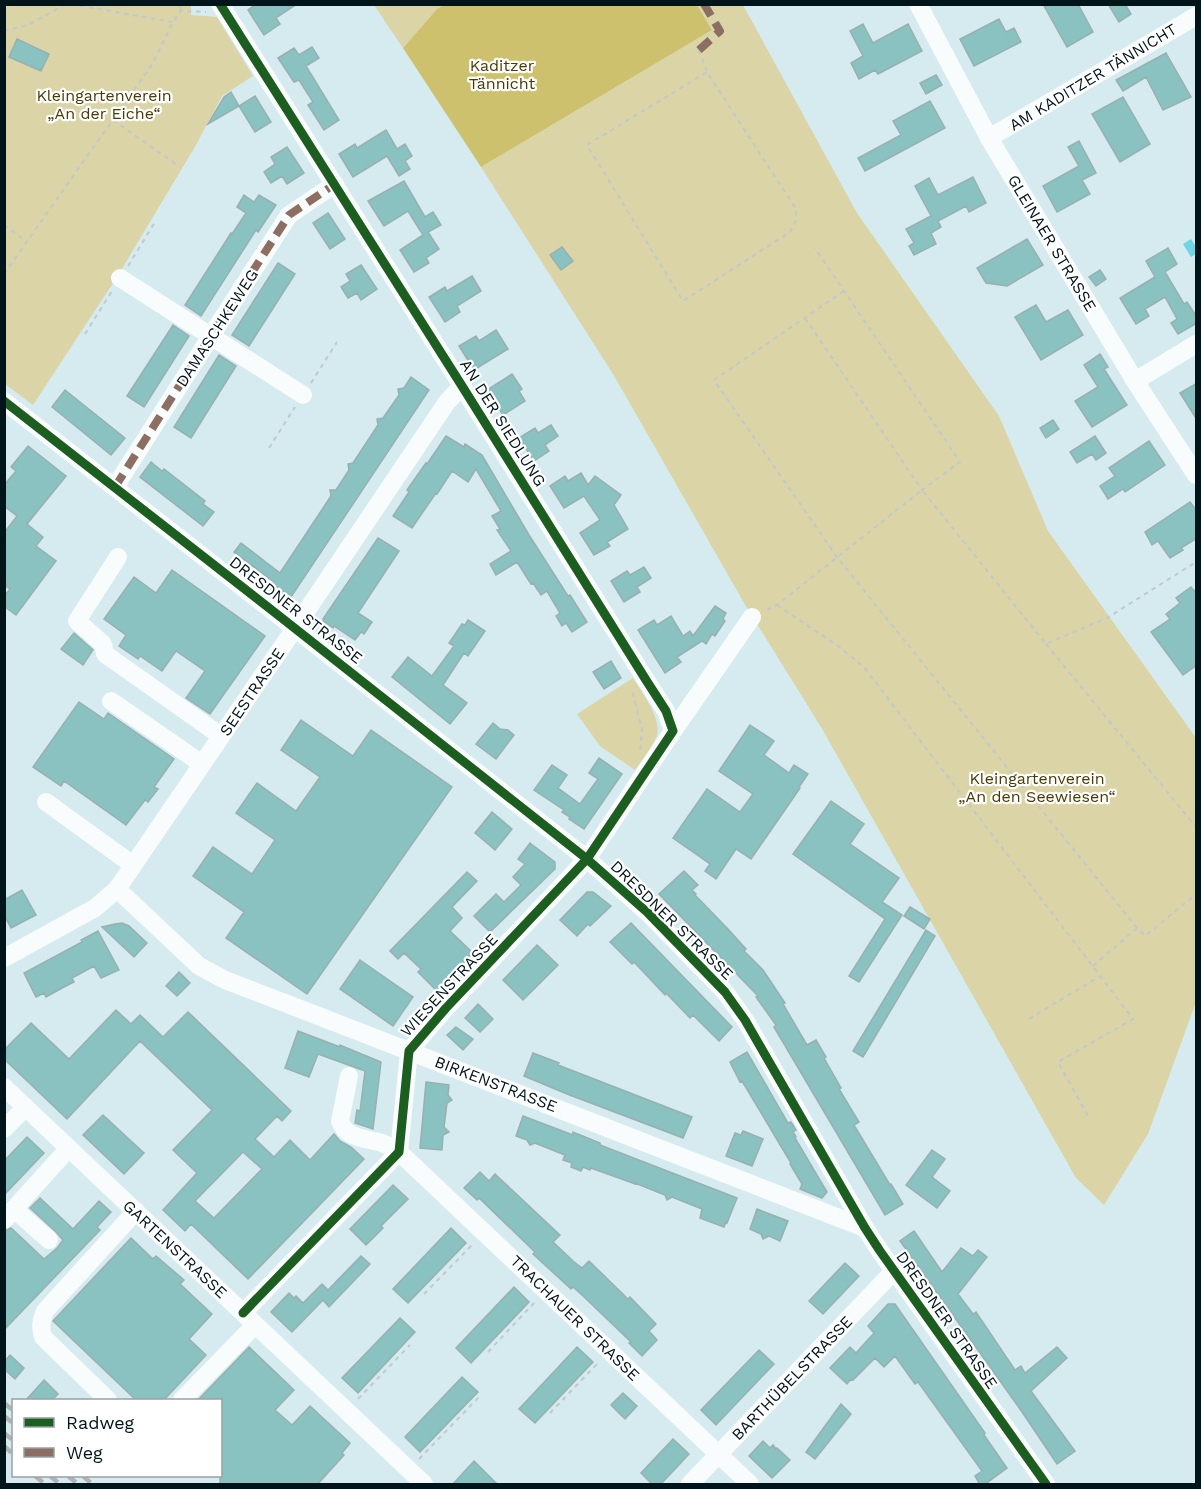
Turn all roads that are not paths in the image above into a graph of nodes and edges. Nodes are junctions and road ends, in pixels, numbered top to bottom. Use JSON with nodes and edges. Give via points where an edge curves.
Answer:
{"nodes":[{"id":1,"x":918,"y":4,"type":"edge"},
{"id":2,"x":222,"y":8,"type":"edge"},
{"id":3,"x":1197,"y":16,"type":"edge"},
{"id":4,"x":989,"y":138,"type":"junction"},
{"id":5,"x":334,"y":184,"type":"junction"},
{"id":6,"x":120,"y":278,"type":"dead end"},
{"id":7,"x":211,"y":336,"type":"junction"},
{"id":8,"x":1197,"y":344,"type":"edge"},
{"id":9,"x":1135,"y":381,"type":"junction"},
{"id":10,"x":462,"y":386,"type":"junction"},
{"id":11,"x":303,"y":394,"type":"dead end"},
{"id":12,"x":4,"y":401,"type":"edge"},
{"id":13,"x":1197,"y":475,"type":"edge"},
{"id":14,"x":116,"y":487,"type":"junction"},
{"id":15,"x":118,"y":557,"type":"dead end"},
{"id":16,"x":752,"y":617,"type":"road end"},
{"id":17,"x":295,"y":628,"type":"junction"},
{"id":18,"x":111,"y":701,"type":"dead end"},
{"id":19,"x":673,"y":731,"type":"junction"},
{"id":20,"x":221,"y":736,"type":"junction"},
{"id":21,"x":202,"y":764,"type":"junction"},
{"id":22,"x":46,"y":802,"type":"dead end"},
{"id":23,"x":587,"y":859,"type":"junction"},
{"id":24,"x":133,"y":866,"type":"junction"},
{"id":25,"x":117,"y":889,"type":"junction"},
{"id":26,"x":4,"y":958,"type":"edge"},
{"id":27,"x":409,"y":1051,"type":"junction"},
{"id":28,"x":349,"y":1076,"type":"dead end"},
{"id":29,"x":4,"y":1087,"type":"edge"},
{"id":30,"x":26,"y":1107,"type":"junction"},
{"id":31,"x":4,"y":1129,"type":"edge"},
{"id":32,"x":69,"y":1148,"type":"junction"},
{"id":33,"x":399,"y":1152,"type":"junction"},
{"id":34,"x":136,"y":1211,"type":"junction"},
{"id":35,"x":9,"y":1215,"type":"edge"},
{"id":36,"x":865,"y":1228,"type":"junction"},
{"id":37,"x":49,"y":1240,"type":"dead end"},
{"id":38,"x":894,"y":1271,"type":"junction"},
{"id":39,"x":249,"y":1319,"type":"junction"},
{"id":40,"x":106,"y":1399,"type":"edge"},
{"id":41,"x":184,"y":1399,"type":"edge"},
{"id":42,"x":719,"y":1454,"type":"junction"},
{"id":43,"x":424,"y":1485,"type":"edge"},
{"id":44,"x":690,"y":1485,"type":"edge"},
{"id":45,"x":750,"y":1485,"type":"edge"},
{"id":46,"x":1046,"y":1485,"type":"edge"}],
"edges":[{"from":1,"to":4,"type":"street","name":"GLEINAER STRASSE"},
{"from":2,"to":5,"type":"street","name":"AN DER SIEDLUNG"},
{"from":3,"to":4,"type":"street","name":"AM KADITZER TÄNNICHT"},
{"from":4,"to":9,"type":"street","name":"GLEINAER STRASSE"},
{"from":5,"to":7,"type":"street","name":"DAMASCHKEWEG","via":[[289,215]]},
{"from":5,"to":10,"type":"street","name":"AN DER SIEDLUNG"},
{"from":6,"to":7,"type":"street"},
{"from":7,"to":11,"type":"street"},
{"from":7,"to":14,"type":"street","name":"DAMASCHKEWEG"},
{"from":8,"to":9,"type":"street"},
{"from":9,"to":13,"type":"street","name":"GLEINAER STRASSE"},
{"from":10,"to":17,"type":"street","name":"SEESTRASSE","via":[[447,402]]},
{"from":10,"to":19,"type":"street","name":"AN DER SIEDLUNG","via":[[666,711]]},
{"from":12,"to":14,"type":"street","name":"DRESDNER STRASSE"},
{"from":14,"to":17,"type":"street","name":"DRESDNER STRASSE"},
{"from":15,"to":20,"type":"street","via":[[76,621],[103,644],[105,654]]},
{"from":16,"to":19,"type":"street"},
{"from":17,"to":20,"type":"street","name":"SEESTRASSE"},
{"from":17,"to":23,"type":"street","name":"DRESDNER STRASSE"},
{"from":18,"to":21,"type":"street"},
{"from":19,"to":23,"type":"street"},
{"from":20,"to":21,"type":"street","name":"SEESTRASSE"},
{"from":21,"to":24,"type":"street","name":"SEESTRASSE"},
{"from":22,"to":24,"type":"street"},
{"from":23,"to":27,"type":"street","name":"WIESENSTRASSE"},
{"from":23,"to":36,"type":"street","name":"DRESDNER STRASSE","via":[[726,992],[746,1020]]},
{"from":24,"to":25,"type":"street","name":"SEESTRASSE"},
{"from":25,"to":26,"type":"street","name":"SEESTRASSE","via":[[95,908]]},
{"from":25,"to":27,"type":"street","name":"BIRKENSTRASSE","via":[[200,966],[225,981]]},
{"from":27,"to":33,"type":"street","name":"WIESENSTRASSE"},
{"from":27,"to":36,"type":"street","name":"BIRKENSTRASSE"},
{"from":28,"to":33,"type":"street","via":[[342,1126],[353,1136]]},
{"from":29,"to":30,"type":"street","name":"GARTENSTRASSE"},
{"from":30,"to":31,"type":"street"},
{"from":30,"to":32,"type":"street","name":"GARTENSTRASSE"},
{"from":32,"to":34,"type":"street","name":"GARTENSTRASSE"},
{"from":32,"to":35,"type":"street"},
{"from":33,"to":39,"type":"street"},
{"from":33,"to":42,"type":"street","name":"TRACHAUER STRASSE"},
{"from":34,"to":39,"type":"street","name":"GARTENSTRASSE"},
{"from":34,"to":40,"type":"street","via":[[41,1320],[43,1338]]},
{"from":35,"to":37,"type":"street"},
{"from":36,"to":38,"type":"street","name":"DRESDNER STRASSE"},
{"from":38,"to":42,"type":"street","name":"BARTHÜBELSTRASSE"},
{"from":38,"to":46,"type":"street","name":"DRESDNER STRASSE"},
{"from":39,"to":41,"type":"street"},
{"from":39,"to":43,"type":"street","name":"GARTENSTRASSE"},
{"from":42,"to":44,"type":"street","name":"BARTHÜBELSTRASSE"},
{"from":42,"to":45,"type":"street","name":"TRACHAUER STRASSE"}]}
